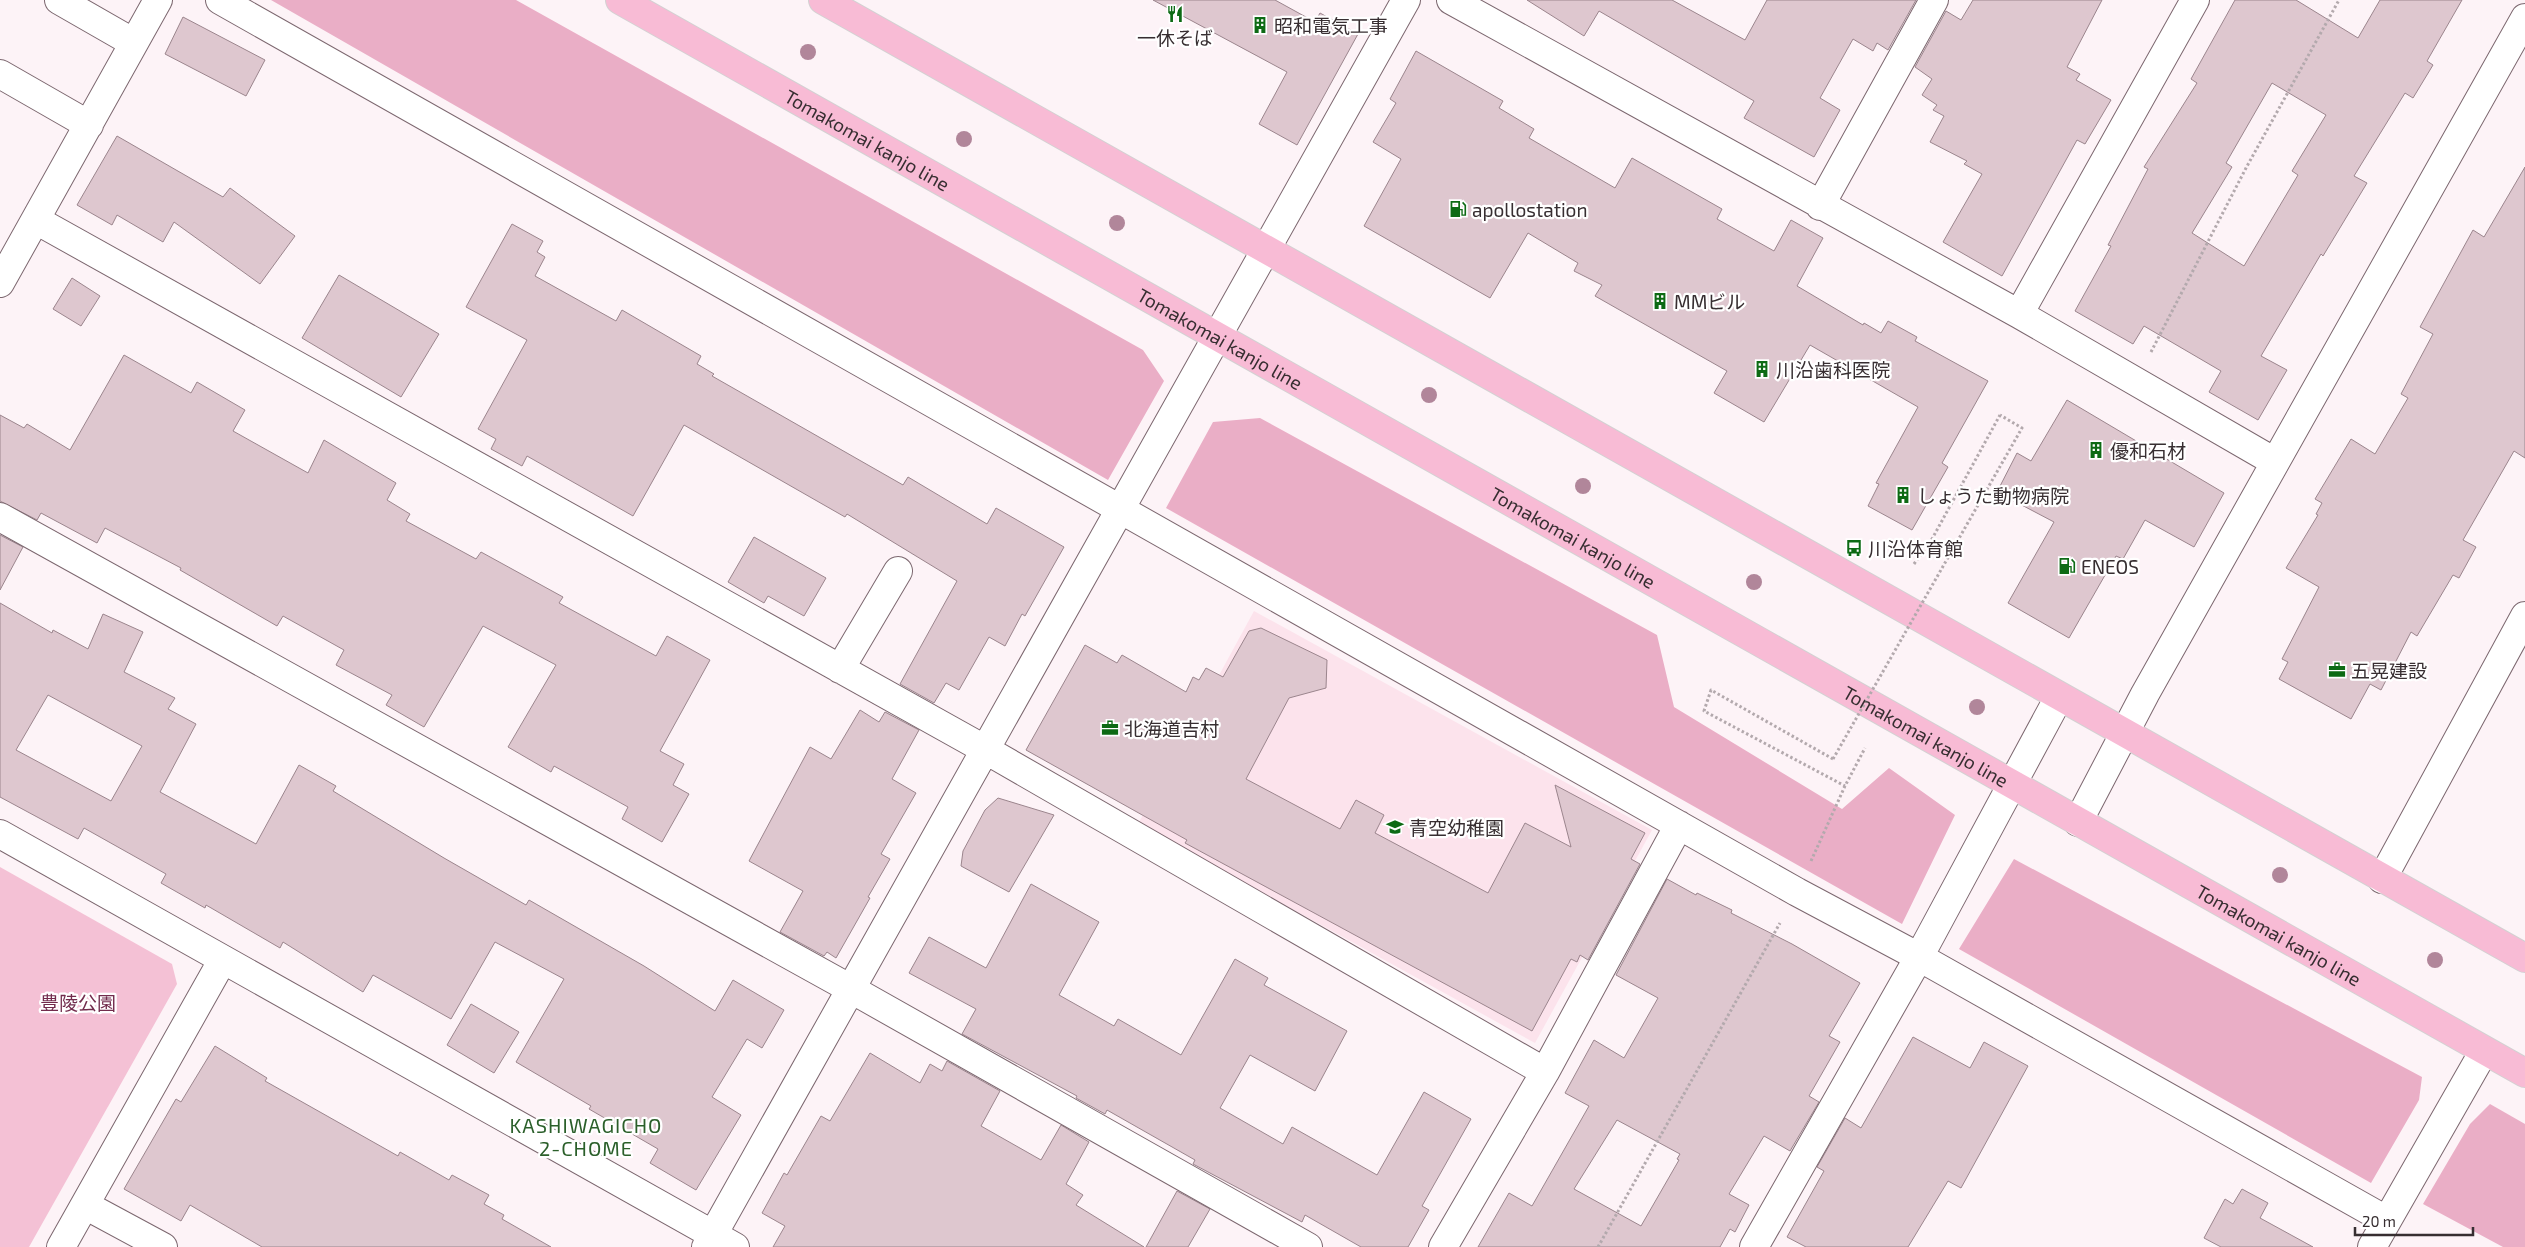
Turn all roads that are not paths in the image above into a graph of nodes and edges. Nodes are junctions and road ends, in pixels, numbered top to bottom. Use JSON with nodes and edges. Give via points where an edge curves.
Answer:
{"nodes":[{"id":1,"x":59,"y":0,"type":"edge"},
{"id":2,"x":158,"y":0,"type":"edge"},
{"id":3,"x":220,"y":0,"type":"edge"},
{"id":4,"x":620,"y":0,"type":"edge"},
{"id":5,"x":822,"y":0,"type":"edge"},
{"id":6,"x":1406,"y":0,"type":"edge"},
{"id":7,"x":1451,"y":0,"type":"edge"},
{"id":8,"x":1934,"y":0,"type":"edge"},
{"id":9,"x":2195,"y":0,"type":"edge"},
{"id":10,"x":2525,"y":18,"type":"edge"},
{"id":11,"x":134,"y":43,"type":"junction"},
{"id":12,"x":0,"y":74,"type":"edge"},
{"id":13,"x":89,"y":125,"type":"junction"},
{"id":14,"x":1820,"y":206,"type":"junction"},
{"id":15,"x":36,"y":220,"type":"junction"},
{"id":16,"x":1268,"y":249,"type":"junction"},
{"id":17,"x":0,"y":283,"type":"edge"},
{"id":18,"x":2019,"y":314,"type":"junction"},
{"id":19,"x":1217,"y":336,"type":"junction"},
{"id":20,"x":2275,"y":462,"type":"junction"},
{"id":21,"x":1121,"y":510,"type":"junction"},
{"id":22,"x":0,"y":517,"type":"edge"},
{"id":23,"x":898,"y":571,"type":"dead end"},
{"id":24,"x":2525,"y":616,"type":"edge"},
{"id":25,"x":840,"y":669,"type":"junction"},
{"id":26,"x":2059,"y":698,"type":"junction"},
{"id":27,"x":2124,"y":733,"type":"junction"},
{"id":28,"x":986,"y":750,"type":"junction"},
{"id":29,"x":2012,"y":783,"type":"junction"},
{"id":30,"x":2078,"y":822,"type":"junction"},
{"id":31,"x":1679,"y":825,"type":"junction"},
{"id":32,"x":0,"y":834,"type":"edge"},
{"id":33,"x":2382,"y":879,"type":"junction"},
{"id":34,"x":1920,"y":957,"type":"junction"},
{"id":35,"x":2525,"y":958,"type":"edge"},
{"id":36,"x":222,"y":961,"type":"junction"},
{"id":37,"x":851,"y":990,"type":"junction"},
{"id":38,"x":2484,"y":1051,"type":"junction"},
{"id":39,"x":1545,"y":1072,"type":"junction"},
{"id":40,"x":2525,"y":1073,"type":"edge"},
{"id":41,"x":85,"y":1205,"type":"junction"},
{"id":42,"x":2386,"y":1220,"type":"junction"},
{"id":43,"x":718,"y":1243,"type":"edge"},
{"id":44,"x":61,"y":1247,"type":"edge"},
{"id":45,"x":162,"y":1247,"type":"edge"},
{"id":46,"x":1308,"y":1247,"type":"edge"},
{"id":47,"x":1443,"y":1247,"type":"edge"},
{"id":48,"x":1754,"y":1247,"type":"edge"},
{"id":49,"x":2372,"y":1247,"type":"edge"}],
"edges":[{"from":1,"to":11,"type":"street"},
{"from":2,"to":11,"type":"street"},
{"from":3,"to":21,"type":"street"},
{"from":4,"to":19,"type":"main road","name":"Tomakomai kanjo line"},
{"from":5,"to":16,"type":"main road"},
{"from":6,"to":16,"type":"street"},
{"from":7,"to":14,"type":"street"},
{"from":8,"to":14,"type":"street"},
{"from":9,"to":18,"type":"street"},
{"from":10,"to":20,"type":"street"},
{"from":11,"to":13,"type":"street"},
{"from":12,"to":13,"type":"street"},
{"from":13,"to":15,"type":"street"},
{"from":14,"to":18,"type":"street"},
{"from":15,"to":17,"type":"street"},
{"from":15,"to":25,"type":"street"},
{"from":16,"to":19,"type":"street"},
{"from":16,"to":26,"type":"main road"},
{"from":18,"to":20,"type":"street"},
{"from":19,"to":21,"type":"street"},
{"from":19,"to":29,"type":"main road","name":"Tomakomai kanjo line"},
{"from":20,"to":27,"type":"street"},
{"from":21,"to":28,"type":"street"},
{"from":21,"to":31,"type":"street"},
{"from":22,"to":37,"type":"street"},
{"from":23,"to":25,"type":"street"},
{"from":24,"to":33,"type":"street"},
{"from":25,"to":28,"type":"street"},
{"from":26,"to":27,"type":"main road"},
{"from":26,"to":29,"type":"street"},
{"from":27,"to":30,"type":"street"},
{"from":27,"to":33,"type":"main road"},
{"from":28,"to":37,"type":"street"},
{"from":28,"to":39,"type":"street"},
{"from":29,"to":30,"type":"main road","name":"Tomakomai kanjo line"},
{"from":29,"to":34,"type":"street"},
{"from":30,"to":38,"type":"main road","name":"Tomakomai kanjo line"},
{"from":31,"to":34,"type":"street"},
{"from":31,"to":39,"type":"street"},
{"from":32,"to":36,"type":"street"},
{"from":33,"to":35,"type":"main road"},
{"from":34,"to":42,"type":"street"},
{"from":34,"to":48,"type":"street"},
{"from":36,"to":41,"type":"street"},
{"from":36,"to":43,"type":"street"},
{"from":37,"to":43,"type":"street"},
{"from":37,"to":46,"type":"street"},
{"from":38,"to":40,"type":"main road","name":"Tomakomai kanjo line"},
{"from":38,"to":42,"type":"street"},
{"from":39,"to":47,"type":"street"},
{"from":41,"to":44,"type":"street"},
{"from":41,"to":45,"type":"street"},
{"from":42,"to":49,"type":"street"}]}
